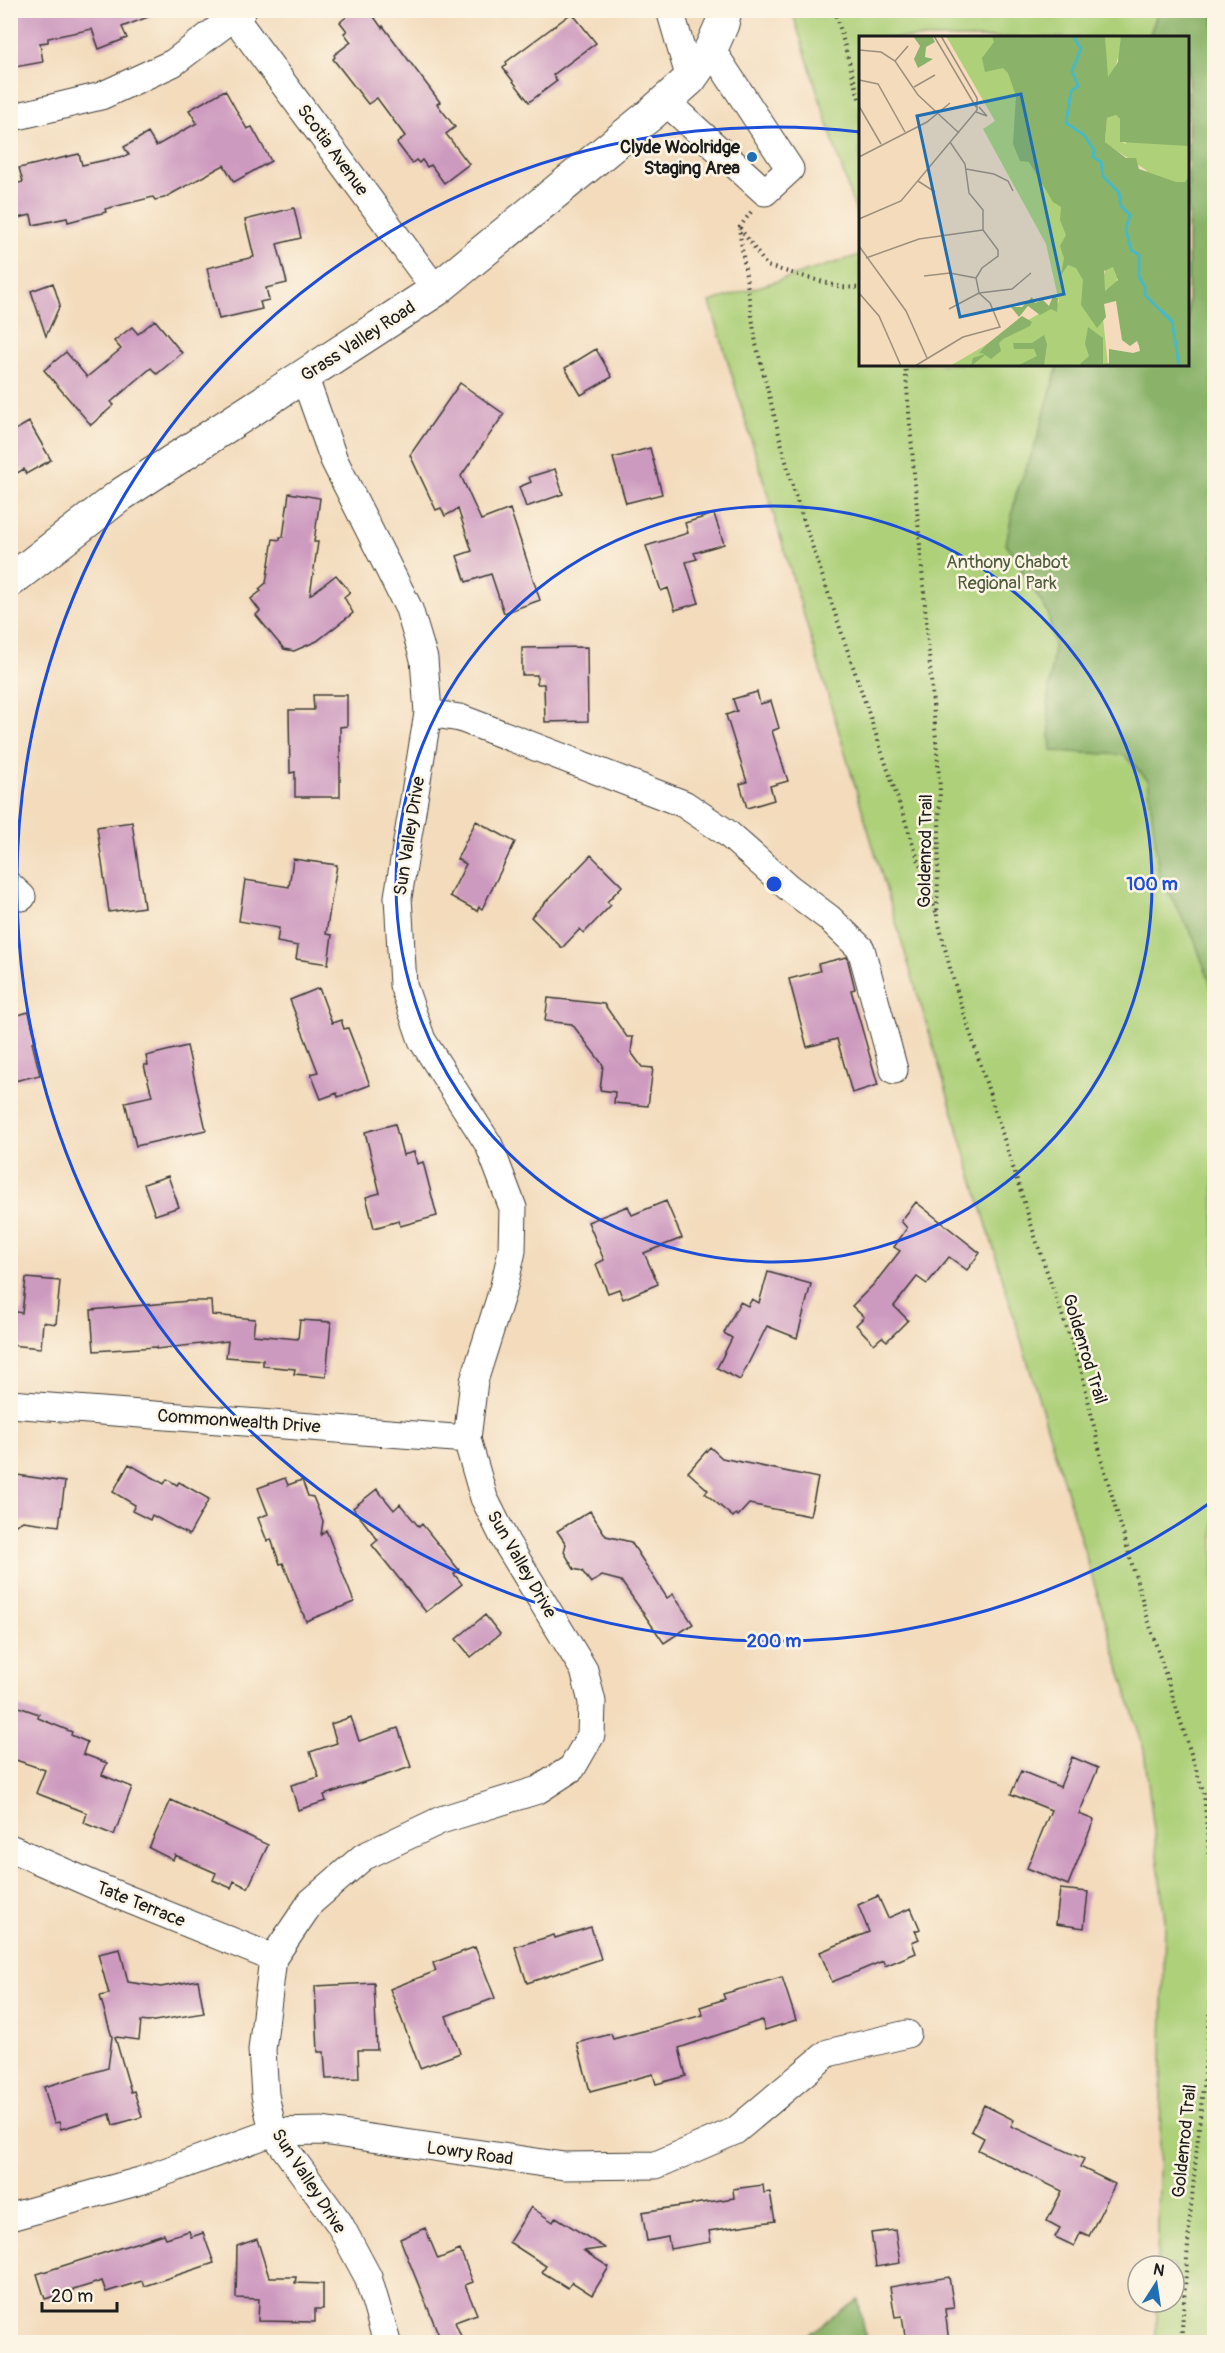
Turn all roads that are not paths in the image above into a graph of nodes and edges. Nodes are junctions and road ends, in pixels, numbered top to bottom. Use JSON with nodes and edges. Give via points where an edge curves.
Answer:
{"nodes":[{"id":1,"x":670,"y":10,"type":"edge"},
{"id":2,"x":725,"y":10,"type":"edge"},
{"id":3,"x":236,"y":13,"type":"edge"},
{"id":4,"x":711,"y":49,"type":"junction"},
{"id":5,"x":690,"y":79,"type":"junction"},
{"id":6,"x":665,"y":101,"type":"junction"},
{"id":7,"x":10,"y":118,"type":"edge"},
{"id":8,"x":436,"y":290,"type":"junction"},
{"id":9,"x":304,"y":376,"type":"junction"},
{"id":10,"x":10,"y":581,"type":"edge"},
{"id":11,"x":428,"y":713,"type":"junction"},
{"id":12,"x":894,"y":1070,"type":"dead end"},
{"id":13,"x":10,"y":1404,"type":"edge"},
{"id":14,"x":467,"y":1439,"type":"junction"},
{"id":15,"x":10,"y":1848,"type":"edge"},
{"id":16,"x":273,"y":1958,"type":"junction"},
{"id":17,"x":907,"y":2034,"type":"dead end"},
{"id":18,"x":273,"y":2132,"type":"junction"},
{"id":19,"x":10,"y":2217,"type":"edge"},
{"id":20,"x":387,"y":2343,"type":"edge"}],
"edges":[{"from":1,"to":5,"type":"street"},
{"from":2,"to":4,"type":"main road","name":"Grass Valley Road"},
{"from":3,"to":7,"type":"street","via":[[173,63],[101,96]]},
{"from":3,"to":8,"type":"street","name":"Scotia Avenue"},
{"from":4,"to":5,"type":"main road","name":"Grass Valley Road"},
{"from":4,"to":6,"type":"street","via":[[790,169],[765,192]]},
{"from":5,"to":6,"type":"main road","name":"Grass Valley Road"},
{"from":6,"to":8,"type":"main road","name":"Grass Valley Road"},
{"from":8,"to":9,"type":"main road","name":"Grass Valley Road"},
{"from":9,"to":10,"type":"main road","name":"Grass Valley Road","via":[[122,494]]},
{"from":9,"to":11,"type":"street","name":"Sun Valley Drive","via":[[334,460],[409,609],[424,659]]},
{"from":11,"to":12,"type":"street","via":[[460,718],[684,804],[728,832],[861,949]]},
{"from":11,"to":14,"type":"street","name":"Sun Valley Drive","via":[[398,897],[404,985],[422,1040],[489,1145],[513,1208],[512,1251],[474,1381]]},
{"from":13,"to":14,"type":"street","name":"Commonwealth Drive"},
{"from":14,"to":16,"type":"street","name":"Sun Valley Drive","via":[[484,1498],[584,1670],[592,1702],[591,1735],[572,1768],[537,1790],[441,1820],[363,1857],[312,1902]]},
{"from":15,"to":16,"type":"street","name":"Tate Terrace"},
{"from":16,"to":18,"type":"street","name":"Sun Valley Drive","via":[[262,2050],[265,2095]]},
{"from":17,"to":18,"type":"street","name":"Lowry Road","via":[[828,2053],[735,2131],[656,2165],[564,2166],[322,2131]]},
{"from":18,"to":19,"type":"street","name":"Lowry Road","via":[[140,2181]]},
{"from":18,"to":20,"type":"street","name":"Sun Valley Drive","via":[[339,2223],[368,2277]]}]}
